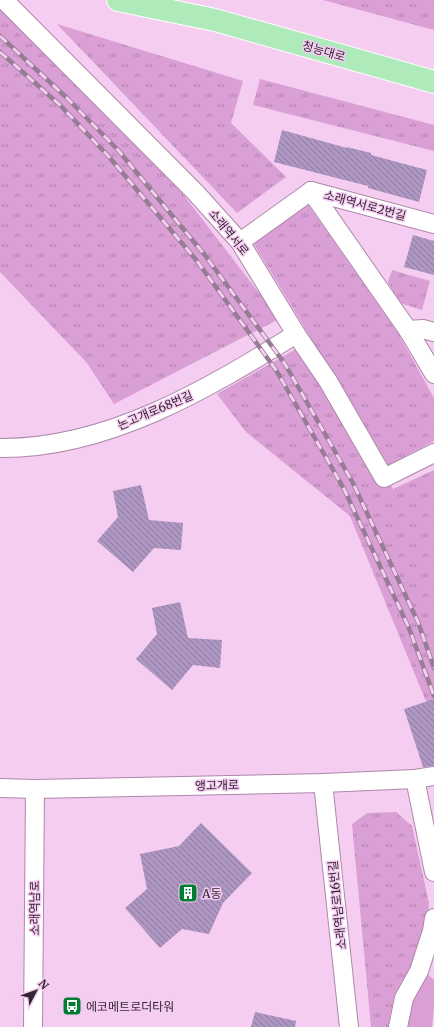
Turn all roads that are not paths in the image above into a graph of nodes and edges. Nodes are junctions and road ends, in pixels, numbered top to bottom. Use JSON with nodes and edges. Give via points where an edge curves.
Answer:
{"nodes":[{"id":1,"x":4,"y":0,"type":"edge"},
{"id":2,"x":118,"y":0,"type":"edge"},
{"id":3,"x":163,"y":0,"type":"edge"},
{"id":4,"x":215,"y":20,"type":"junction"},
{"id":5,"x":434,"y":82,"type":"edge"},
{"id":6,"x":311,"y":191,"type":"junction"},
{"id":7,"x":434,"y":224,"type":"edge"},
{"id":8,"x":240,"y":242,"type":"junction"},
{"id":9,"x":408,"y":330,"type":"junction"},
{"id":10,"x":434,"y":332,"type":"edge"},
{"id":11,"x":296,"y":334,"type":"junction"},
{"id":12,"x":434,"y":374,"type":"edge"},
{"id":13,"x":0,"y":448,"type":"edge"},
{"id":14,"x":434,"y":453,"type":"edge"},
{"id":15,"x":434,"y":776,"type":"edge"},
{"id":16,"x":415,"y":780,"type":"junction"},
{"id":17,"x":324,"y":784,"type":"junction"},
{"id":18,"x":0,"y":788,"type":"edge"},
{"id":19,"x":35,"y":789,"type":"junction"},
{"id":20,"x":434,"y":872,"type":"edge"},
{"id":21,"x":434,"y":918,"type":"edge"},
{"id":22,"x":33,"y":1027,"type":"edge"},
{"id":23,"x":349,"y":1027,"type":"edge"},
{"id":24,"x":398,"y":1027,"type":"edge"}],
"edges":[{"from":1,"to":8,"type":"street","name":"소래역서로","via":[[196,193]]},
{"from":2,"to":4,"type":"main road","name":"청능대로"},
{"from":3,"to":4,"type":"main road","name":"청능대로"},
{"from":4,"to":5,"type":"main road","name":"청능대로"},
{"from":6,"to":7,"type":"street","name":"소래역서로2번길"},
{"from":6,"to":8,"type":"street","name":"소래역서로2번길"},
{"from":6,"to":9,"type":"street"},
{"from":8,"to":11,"type":"street","name":"소래역서로"},
{"from":9,"to":10,"type":"street","via":[[423,329]]},
{"from":9,"to":12,"type":"street"},
{"from":11,"to":13,"type":"street","name":"논고개로68번길","via":[[212,385],[155,412],[106,431],[54,444]]},
{"from":11,"to":14,"type":"street","name":"소래역서로","via":[[328,381],[384,478]]},
{"from":15,"to":16,"type":"street","name":"앵고개로"},
{"from":16,"to":17,"type":"street","name":"앵고개로"},
{"from":16,"to":20,"type":"street"},
{"from":17,"to":19,"type":"street","name":"앵고개로"},
{"from":17,"to":23,"type":"street","name":"소래역남로16번길"},
{"from":18,"to":19,"type":"street","name":"앵고개로"},
{"from":19,"to":22,"type":"street","name":"소래역남로"},
{"from":21,"to":24,"type":"street","via":[[419,971],[404,998]]}]}
